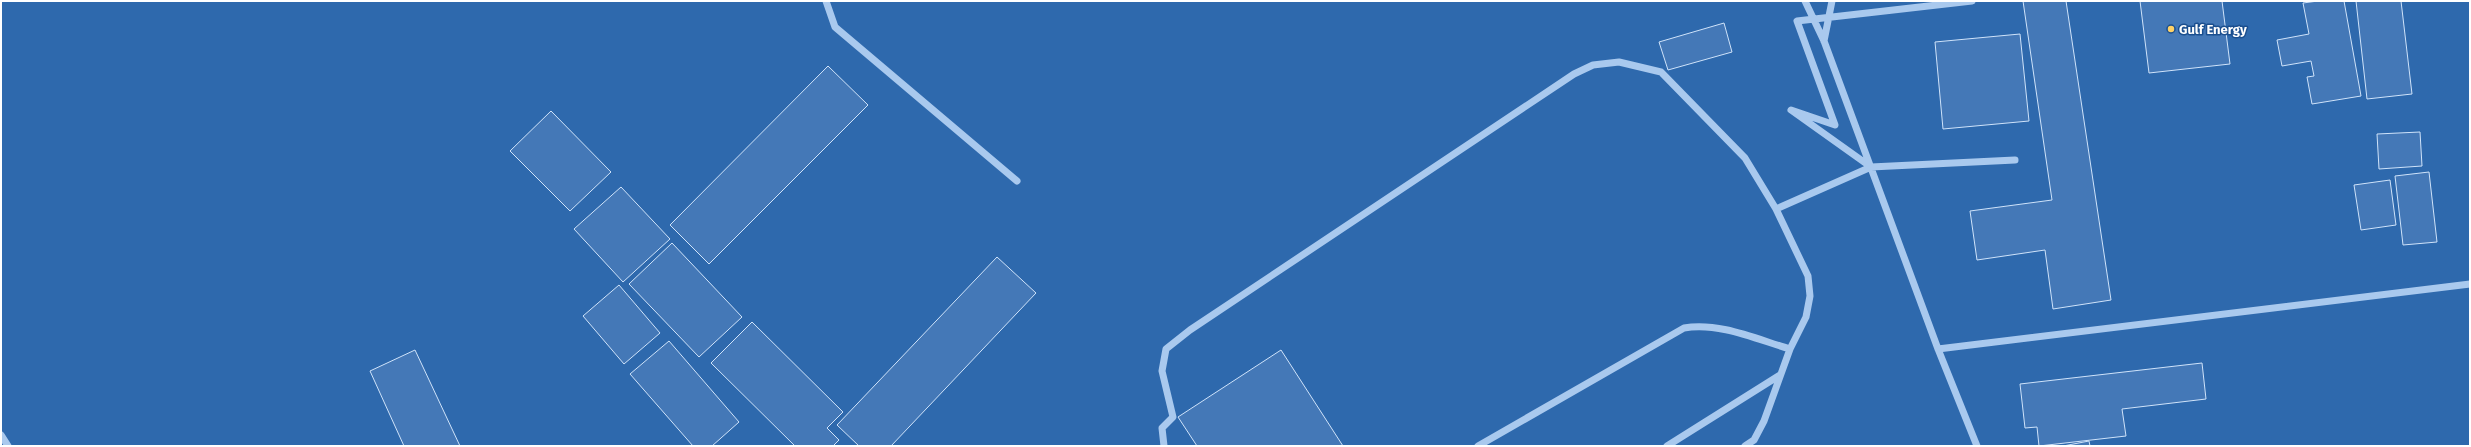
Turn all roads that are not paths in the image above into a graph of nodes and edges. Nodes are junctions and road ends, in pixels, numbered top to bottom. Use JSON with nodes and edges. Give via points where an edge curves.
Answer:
{"nodes":[{"id":1,"x":826,"y":1,"type":"edge"},
{"id":2,"x":1805,"y":1,"type":"edge"},
{"id":3,"x":1832,"y":1,"type":"edge"},
{"id":4,"x":1972,"y":1,"type":"edge"},
{"id":5,"x":1829,"y":17,"type":"junction"},
{"id":6,"x":1814,"y":19,"type":"junction"},
{"id":7,"x":1824,"y":41,"type":"junction"},
{"id":8,"x":2015,"y":160,"type":"dead end"},
{"id":9,"x":1871,"y":167,"type":"junction"},
{"id":10,"x":1017,"y":181,"type":"dead end"},
{"id":11,"x":1776,"y":209,"type":"junction"},
{"id":12,"x":2470,"y":284,"type":"edge"},
{"id":13,"x":1790,"y":349,"type":"junction"},
{"id":14,"x":1938,"y":349,"type":"junction"},
{"id":15,"x":1780,"y":375,"type":"junction"},
{"id":16,"x":1,"y":435,"type":"edge"},
{"id":17,"x":8,"y":446,"type":"edge"},
{"id":18,"x":1164,"y":446,"type":"edge"},
{"id":19,"x":1478,"y":446,"type":"edge"},
{"id":20,"x":1667,"y":446,"type":"edge"},
{"id":21,"x":1745,"y":446,"type":"edge"},
{"id":22,"x":1977,"y":446,"type":"edge"}],
"edges":[{"from":1,"to":10,"type":"street","via":[[835,27]]},
{"from":2,"to":6,"type":"street"},
{"from":3,"to":5,"type":"street"},
{"from":4,"to":5,"type":"street"},
{"from":5,"to":6,"type":"street"},
{"from":5,"to":7,"type":"street"},
{"from":6,"to":7,"type":"street"},
{"from":6,"to":9,"type":"street","via":[[1797,21],[1835,125],[1791,110]]},
{"from":7,"to":9,"type":"street"},
{"from":8,"to":9,"type":"street"},
{"from":9,"to":11,"type":"street"},
{"from":9,"to":14,"type":"street"},
{"from":11,"to":13,"type":"street","via":[[1808,276],[1810,296],[1806,316]]},
{"from":11,"to":18,"type":"street","via":[[1745,158],[1661,72],[1619,62],[1593,65],[1567,78],[1190,330],[1166,349],[1162,371],[1173,417],[1162,428]]},
{"from":12,"to":14,"type":"street"},
{"from":13,"to":15,"type":"street"},
{"from":13,"to":19,"type":"street","via":[[1719,329],[1700,326],[1684,328]]},
{"from":14,"to":22,"type":"street"},
{"from":15,"to":20,"type":"street"},
{"from":15,"to":21,"type":"street","via":[[1764,422],[1754,440]]},
{"from":16,"to":17,"type":"street"}]}
